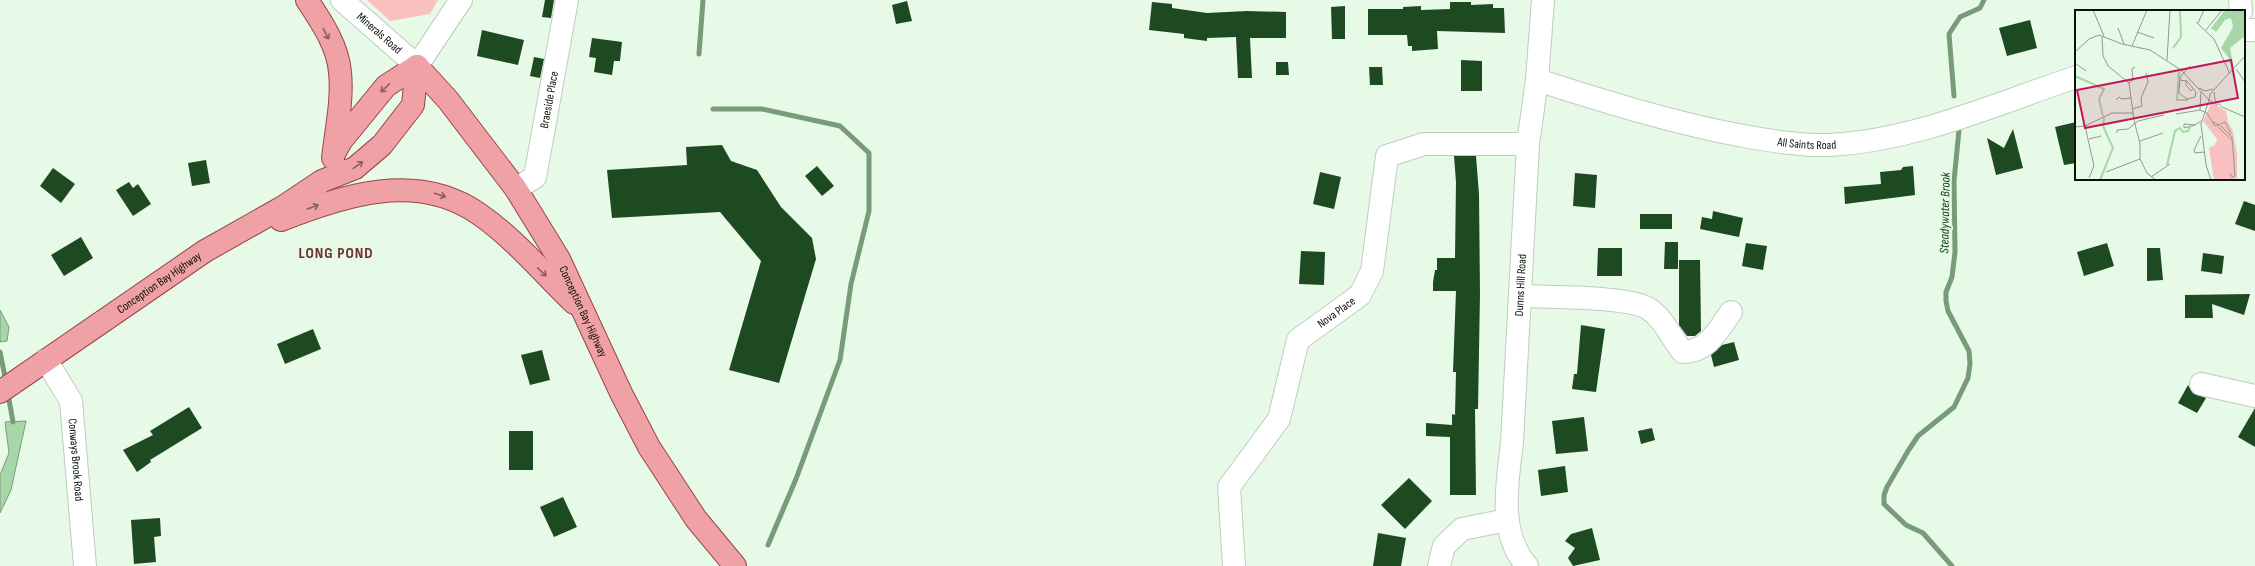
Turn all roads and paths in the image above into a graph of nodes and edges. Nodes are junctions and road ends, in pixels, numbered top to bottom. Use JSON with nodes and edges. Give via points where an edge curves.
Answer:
{"nodes":[{"id":1,"x":307,"y":0,"type":"edge"},
{"id":2,"x":342,"y":0,"type":"edge"},
{"id":3,"x":461,"y":0,"type":"edge"},
{"id":4,"x":567,"y":0,"type":"edge"},
{"id":5,"x":1543,"y":0,"type":"edge"},
{"id":6,"x":2240,"y":0,"type":"edge"},
{"id":7,"x":2241,"y":10,"type":"edge"},
{"id":8,"x":417,"y":66,"type":"junction"},
{"id":9,"x":2075,"y":77,"type":"edge"},
{"id":10,"x":1537,"y":80,"type":"junction"},
{"id":11,"x":1528,"y":144,"type":"junction"},
{"id":12,"x":333,"y":158,"type":"junction"},
{"id":13,"x":322,"y":181,"type":"junction"},
{"id":14,"x":516,"y":189,"type":"junction"},
{"id":15,"x":224,"y":242,"type":"junction"},
{"id":16,"x":1521,"y":296,"type":"junction"},
{"id":17,"x":583,"y":311,"type":"junction"},
{"id":18,"x":1731,"y":312,"type":"dead end"},
{"id":19,"x":42,"y":363,"type":"junction"},
{"id":20,"x":2201,"y":384,"type":"dead end"},
{"id":21,"x":0,"y":392,"type":"edge"},
{"id":22,"x":2255,"y":396,"type":"edge"},
{"id":23,"x":1507,"y":520,"type":"junction"},
{"id":24,"x":85,"y":566,"type":"edge"},
{"id":25,"x":734,"y":566,"type":"edge"},
{"id":26,"x":1234,"y":566,"type":"edge"},
{"id":27,"x":1439,"y":566,"type":"edge"},
{"id":28,"x":1527,"y":566,"type":"edge"}],
"edges":[{"from":1,"to":12,"type":"main road","one_way":true,"via":[[334,49],[340,71],[340,104]]},
{"from":2,"to":8,"type":"street","name":"Minerals Road"},
{"from":3,"to":8,"type":"street"},
{"from":4,"to":14,"type":"street","name":"Braeside Place","via":[[535,177]]},
{"from":5,"to":10,"type":"street","name":"Dunns Hill Road"},
{"from":6,"to":7,"type":"street"},
{"from":8,"to":12,"type":"main road","one_way":true,"via":[[386,86],[341,141]]},
{"from":13,"to":8,"type":"main road","name":"Conception Bay Highway","one_way":true,"via":[[355,168],[382,145],[413,105]]},
{"from":8,"to":14,"type":"main road","name":"Conception Bay Highway","via":[[448,100]]},
{"from":9,"to":10,"type":"street","name":"All Saints Road","via":[[1916,130],[1865,141],[1828,145],[1760,139],[1695,126]]},
{"from":10,"to":11,"type":"street","name":"Dunns Hill Road"},
{"from":11,"to":16,"type":"street","name":"Dunns Hill Road"},
{"from":11,"to":26,"type":"street","name":"Nova Place","via":[[1424,144],[1387,156],[1372,270],[1360,295],[1298,340],[1279,419],[1230,487]]},
{"from":12,"to":13,"type":"main road"},
{"from":13,"to":15,"type":"main road","name":"Conception Bay Highway"},
{"from":14,"to":17,"type":"main road","name":"Conception Bay Highway","via":[[559,259]]},
{"from":15,"to":17,"type":"main road","one_way":true,"via":[[345,196],[404,190],[432,193],[458,201],[494,225]]},
{"from":15,"to":19,"type":"main road","name":"Conception Bay Highway","via":[[205,251]]},
{"from":16,"to":18,"type":"street","via":[[1624,301],[1648,308],[1666,325],[1683,352],[1693,352],[1707,345]]},
{"from":16,"to":23,"type":"street","name":"Dunns Hill Road"},
{"from":17,"to":25,"type":"main road","name":"Conception Bay Highway","via":[[621,393],[663,470],[696,519]]},
{"from":19,"to":21,"type":"main road","name":"Conception Bay Highway"},
{"from":19,"to":24,"type":"street","name":"Conways Brook Road","via":[[71,401]]},
{"from":20,"to":22,"type":"street"},
{"from":23,"to":27,"type":"street","via":[[1462,529],[1444,546]]},
{"from":23,"to":28,"type":"street","name":"Dunns Hill Road","via":[[1519,557]]}]}
